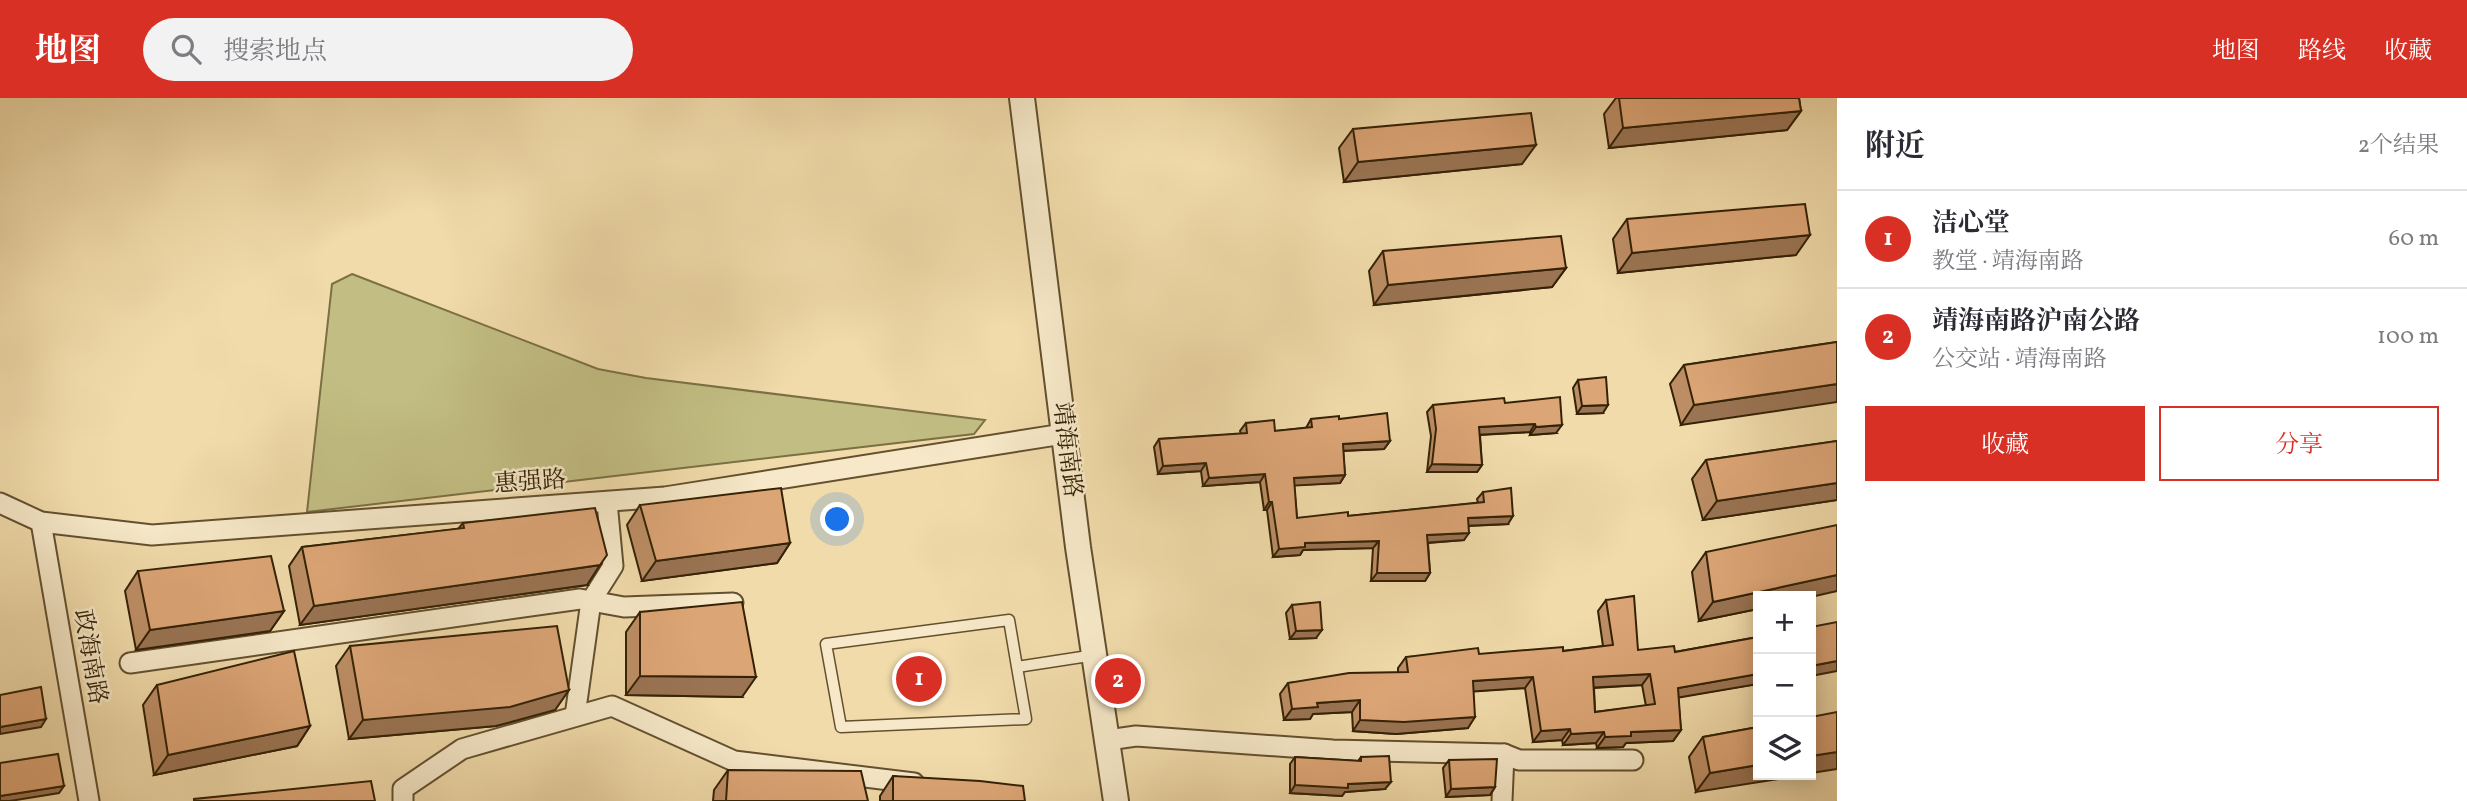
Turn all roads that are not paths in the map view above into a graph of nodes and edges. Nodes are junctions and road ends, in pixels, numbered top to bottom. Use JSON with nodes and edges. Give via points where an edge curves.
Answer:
{"nodes":[{"id":1,"x":1022,"y":98,"type":"edge"},
{"id":2,"x":1063,"y":434,"type":"junction"},
{"id":3,"x":607,"y":502,"type":"junction"},
{"id":4,"x":0,"y":503,"type":"edge"},
{"id":5,"x":41,"y":522,"type":"junction"},
{"id":6,"x":591,"y":601,"type":"junction"},
{"id":7,"x":733,"y":603,"type":"edge"},
{"id":8,"x":1096,"y":655,"type":"junction"},
{"id":9,"x":130,"y":663,"type":"dead end"},
{"id":10,"x":1017,"y":667,"type":"junction"},
{"id":11,"x":575,"y":716,"type":"junction"},
{"id":12,"x":1108,"y":740,"type":"junction"},
{"id":13,"x":1504,"y":754,"type":"junction"},
{"id":14,"x":1633,"y":760,"type":"dead end"},
{"id":15,"x":939,"y":785,"type":"edge"},
{"id":16,"x":89,"y":801,"type":"edge"},
{"id":17,"x":403,"y":801,"type":"edge"},
{"id":18,"x":1116,"y":801,"type":"edge"},
{"id":19,"x":1502,"y":801,"type":"edge"}],
"edges":[{"from":1,"to":2,"type":"street","name":"靖海南路"},
{"from":2,"to":3,"type":"street","name":"惠强路"},
{"from":2,"to":8,"type":"street","name":"靖海南路"},
{"from":3,"to":5,"type":"street","name":"惠强路","via":[[152,536]]},
{"from":3,"to":6,"type":"street","via":[[613,566]]},
{"from":4,"to":5,"type":"street","name":"惠强路"},
{"from":5,"to":16,"type":"street","name":"政海南路"},
{"from":6,"to":7,"type":"street","via":[[624,607]]},
{"from":6,"to":9,"type":"street"},
{"from":6,"to":11,"type":"street"},
{"from":8,"to":10,"type":"lane"},
{"from":8,"to":12,"type":"street","name":"靖海南路"},
{"from":10,"to":10,"type":"lane","via":[[1009,620],[826,644],[841,727],[1026,719]]},
{"from":11,"to":15,"type":"street","via":[[612,706],[734,761]]},
{"from":11,"to":17,"type":"street","via":[[462,749],[403,789]]},
{"from":12,"to":13,"type":"street","via":[[1136,736],[1334,750]]},
{"from":12,"to":18,"type":"street","name":"靖海南路"},
{"from":13,"to":14,"type":"street","via":[[1519,760]]},
{"from":13,"to":19,"type":"street"}]}
